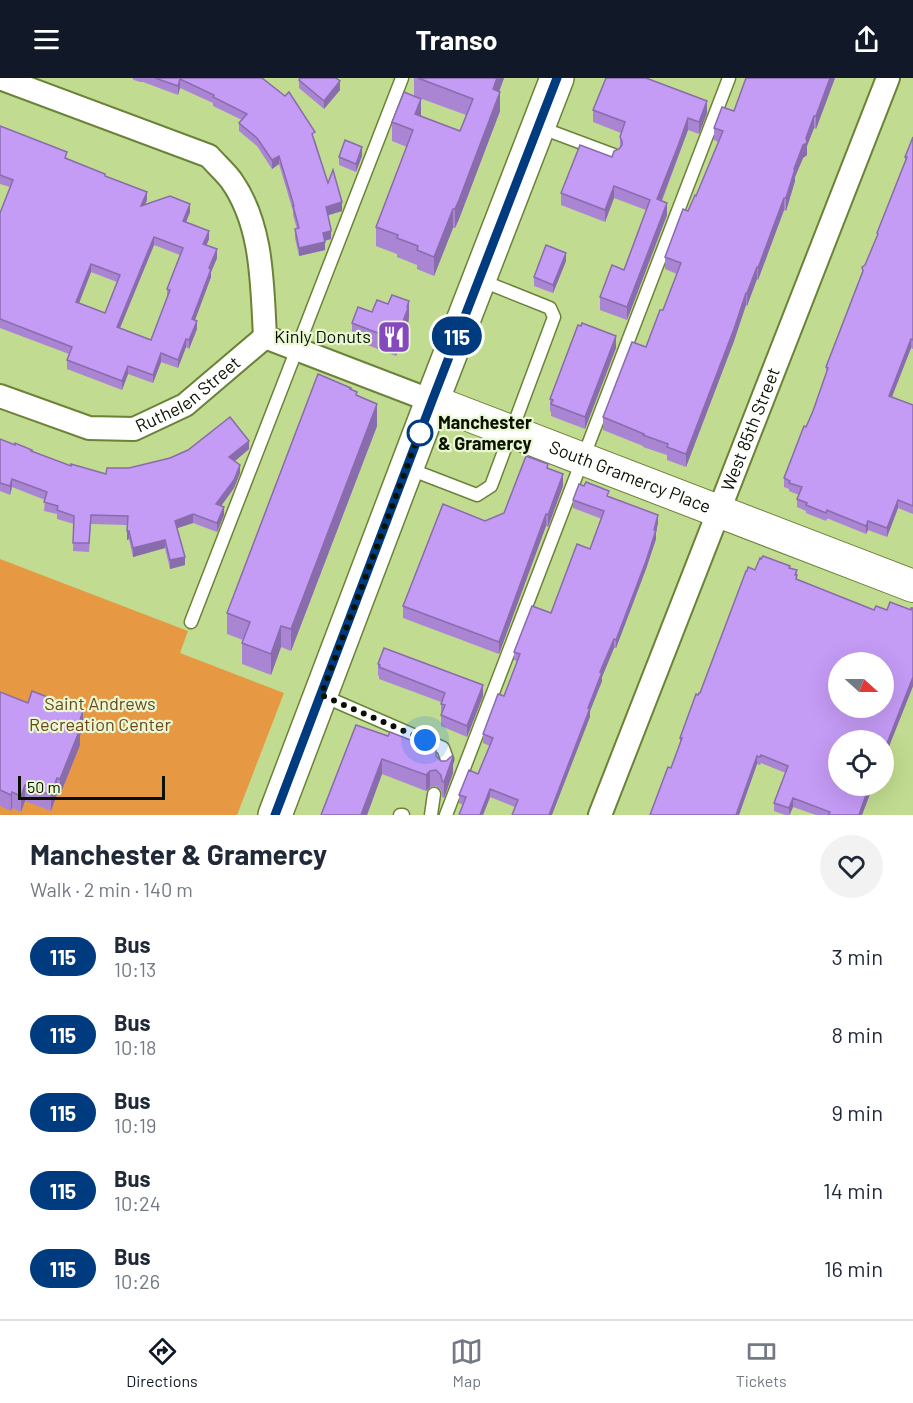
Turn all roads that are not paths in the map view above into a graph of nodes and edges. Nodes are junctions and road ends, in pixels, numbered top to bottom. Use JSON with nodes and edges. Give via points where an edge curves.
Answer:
{"nodes":[{"id":1,"x":0,"y":78,"type":"edge"},
{"id":2,"x":402,"y":78,"type":"edge"},
{"id":3,"x":557,"y":78,"type":"edge"},
{"id":4,"x":729,"y":78,"type":"edge"},
{"id":5,"x":888,"y":78,"type":"edge"},
{"id":6,"x":538,"y":127,"type":"junction"},
{"id":7,"x":615,"y":155,"type":"edge"},
{"id":8,"x":479,"y":280,"type":"junction"},
{"id":9,"x":266,"y":337,"type":"junction"},
{"id":10,"x":297,"y":349,"type":"junction"},
{"id":11,"x":0,"y":396,"type":"edge"},
{"id":12,"x":432,"y":401,"type":"junction"},
{"id":13,"x":512,"y":432,"type":"junction"},
{"id":14,"x":583,"y":459,"type":"junction"},
{"id":15,"x":407,"y":468,"type":"junction"},
{"id":16,"x":719,"y":512,"type":"junction"},
{"id":17,"x":913,"y":586,"type":"edge"},
{"id":18,"x":191,"y":622,"type":"dead end"},
{"id":19,"x":321,"y":695,"type":"junction"},
{"id":20,"x":444,"y":769,"type":"edge"},
{"id":21,"x":434,"y":794,"type":"dead end"},
{"id":22,"x":275,"y":815,"type":"edge"},
{"id":23,"x":430,"y":815,"type":"edge"},
{"id":24,"x":446,"y":815,"type":"edge"},
{"id":25,"x":600,"y":815,"type":"edge"}],
"edges":[{"from":1,"to":9,"type":"street","via":[[209,156],[231,180],[247,208],[258,247]]},
{"from":2,"to":10,"type":"lane"},
{"from":3,"to":6,"type":"main road"},
{"from":4,"to":14,"type":"lane"},
{"from":5,"to":16,"type":"street","name":"West 85th Street"},
{"from":6,"to":7,"type":"lane"},
{"from":6,"to":8,"type":"main road"},
{"from":8,"to":12,"type":"main road"},
{"from":8,"to":13,"type":"lane","via":[[550,308],[554,317]]},
{"from":9,"to":10,"type":"street","name":"South Gramercy Place"},
{"from":9,"to":11,"type":"street","name":"Ruthelen Street","via":[[185,405],[134,429],[89,428]]},
{"from":10,"to":12,"type":"street","name":"South Gramercy Place"},
{"from":10,"to":18,"type":"lane"},
{"from":12,"to":13,"type":"street","name":"South Gramercy Place"},
{"from":12,"to":15,"type":"main road"},
{"from":13,"to":14,"type":"street","name":"South Gramercy Place"},
{"from":13,"to":15,"type":"lane","via":[[491,486],[477,495]]},
{"from":14,"to":16,"type":"street","name":"South Gramercy Place"},
{"from":14,"to":24,"type":"lane"},
{"from":15,"to":19,"type":"main road"},
{"from":16,"to":17,"type":"street","name":"South Gramercy Place"},
{"from":16,"to":25,"type":"street","name":"West 85th Street"},
{"from":19,"to":20,"type":"lane","via":[[443,748],[447,759]]},
{"from":19,"to":22,"type":"main road"},
{"from":21,"to":23,"type":"lane"}]}
